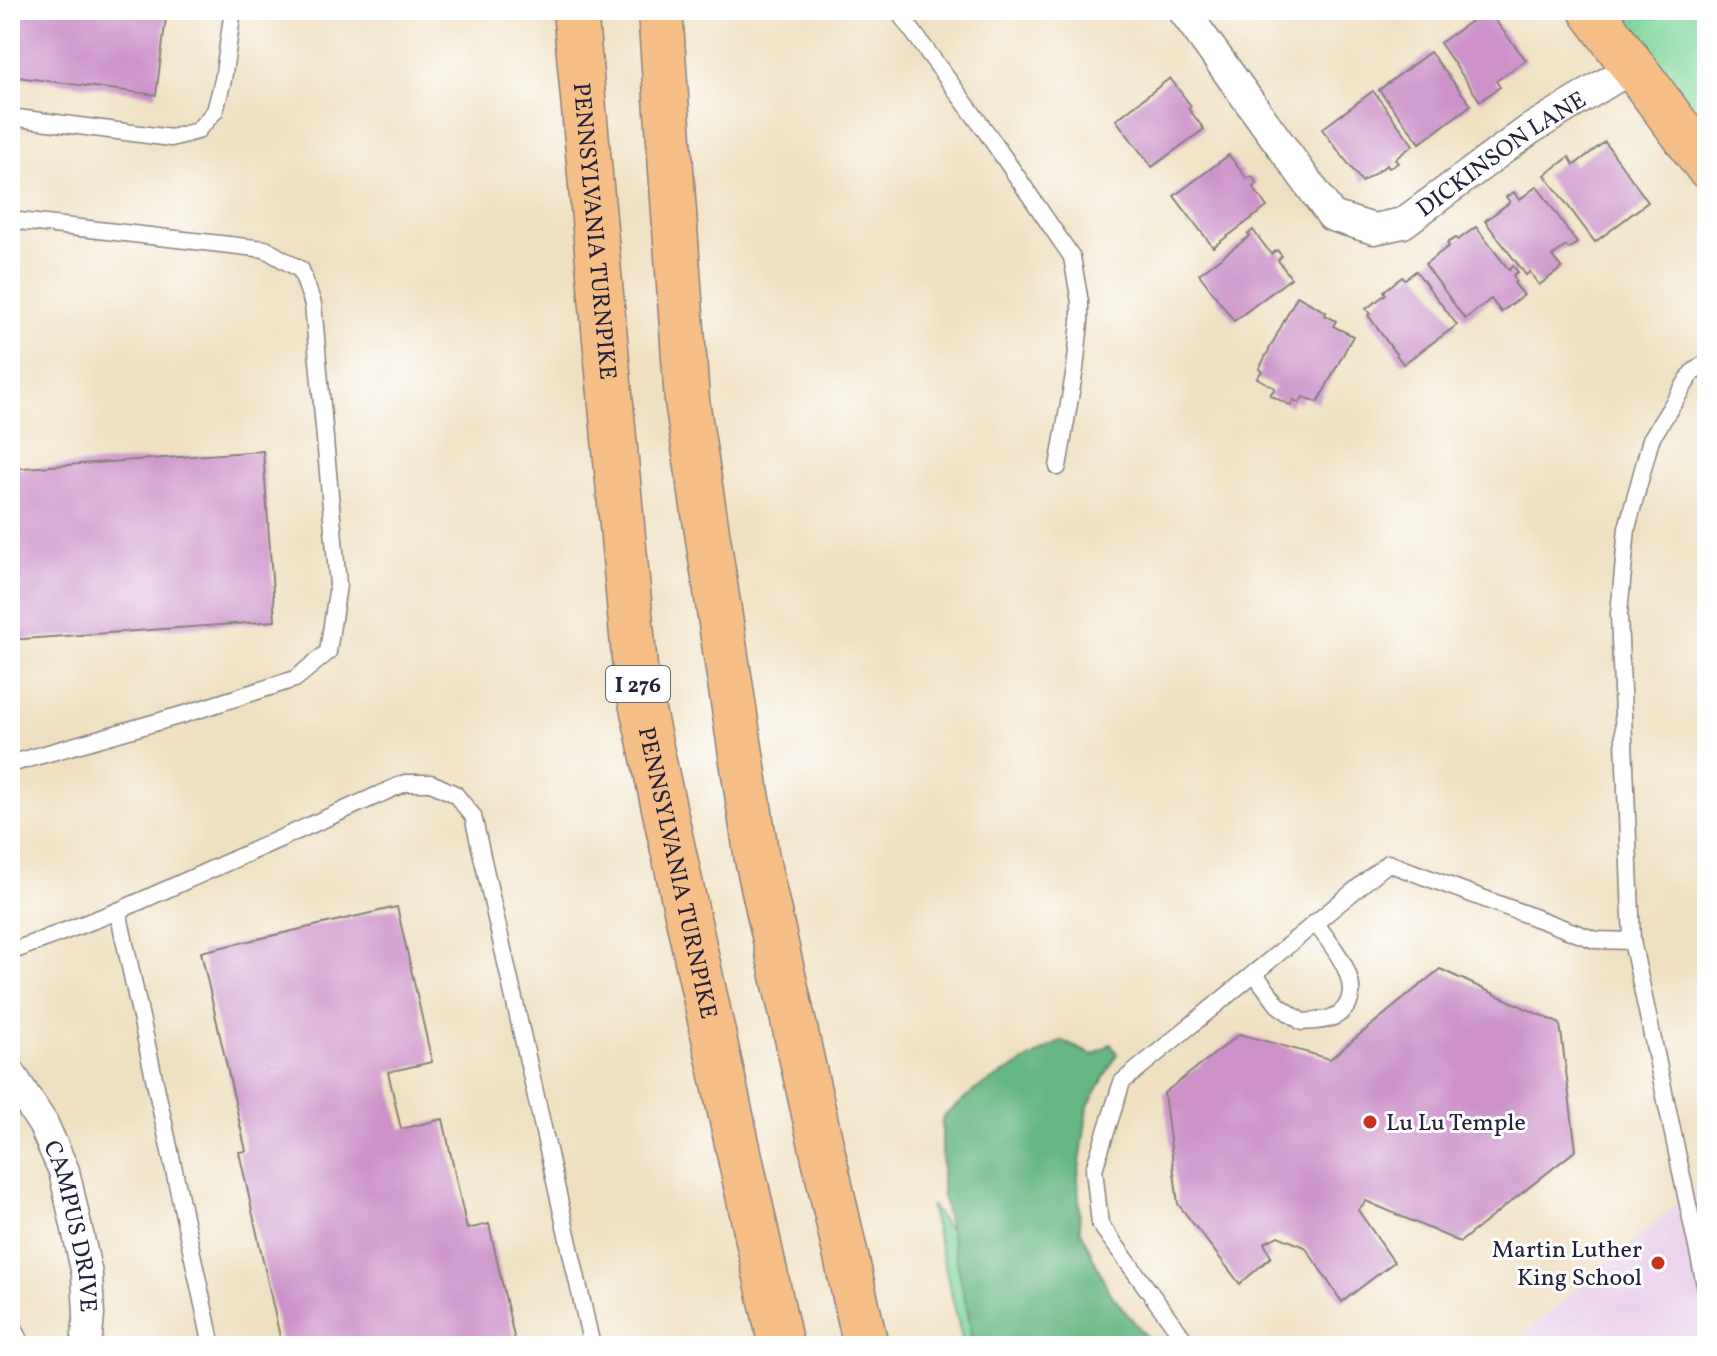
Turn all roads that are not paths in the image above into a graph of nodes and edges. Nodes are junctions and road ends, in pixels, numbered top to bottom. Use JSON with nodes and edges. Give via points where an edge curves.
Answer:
{"nodes":[{"id":1,"x":233,"y":10,"type":"edge"},
{"id":2,"x":575,"y":10,"type":"edge"},
{"id":3,"x":660,"y":10,"type":"edge"},
{"id":4,"x":897,"y":10,"type":"edge"},
{"id":5,"x":1183,"y":10,"type":"edge"},
{"id":6,"x":1591,"y":10,"type":"edge"},
{"id":7,"x":1633,"y":67,"type":"junction"},
{"id":8,"x":10,"y":117,"type":"edge"},
{"id":9,"x":1707,"y":166,"type":"edge"},
{"id":10,"x":10,"y":220,"type":"edge"},
{"id":11,"x":1707,"y":362,"type":"edge"},
{"id":12,"x":1058,"y":467,"type":"dead end"},
{"id":13,"x":10,"y":764,"type":"edge"},
{"id":14,"x":118,"y":911,"type":"junction"},
{"id":15,"x":1315,"y":923,"type":"junction"},
{"id":16,"x":1632,"y":941,"type":"junction"},
{"id":17,"x":10,"y":952,"type":"edge"},
{"id":18,"x":1254,"y":973,"type":"junction"},
{"id":19,"x":10,"y":1073,"type":"edge"},
{"id":20,"x":1707,"y":1294,"type":"edge"},
{"id":21,"x":10,"y":1320,"type":"edge"},
{"id":22,"x":23,"y":1346,"type":"edge"},
{"id":23,"x":86,"y":1346,"type":"edge"},
{"id":24,"x":212,"y":1346,"type":"edge"},
{"id":25,"x":592,"y":1346,"type":"edge"},
{"id":26,"x":781,"y":1346,"type":"edge"},
{"id":27,"x":866,"y":1346,"type":"edge"},
{"id":28,"x":1189,"y":1346,"type":"edge"}],
"edges":[{"from":1,"to":8,"type":"lane","via":[[215,111],[197,131],[171,138]]},
{"from":2,"to":26,"type":"main road","name":"PENNSYLVANIA TURNPIKE","number":"I 276","via":[[636,679]]},
{"from":3,"to":27,"type":"main road","via":[[687,401],[757,859]]},
{"from":4,"to":12,"type":"lane","via":[[1072,257],[1080,322]]},
{"from":5,"to":7,"type":"street","name":"DICKINSON LANE","via":[[1332,216],[1374,229],[1403,223],[1529,130]]},
{"from":6,"to":7,"type":"main road"},
{"from":7,"to":9,"type":"main road"},
{"from":10,"to":13,"type":"lane","via":[[265,249],[301,270],[313,304],[338,585],[328,652],[295,679]]},
{"from":11,"to":16,"type":"lane","via":[[1692,373],[1651,439],[1627,528],[1619,614]]},
{"from":14,"to":17,"type":"lane"},
{"from":14,"to":24,"type":"lane"},
{"from":14,"to":25,"type":"lane","via":[[405,783],[431,783],[455,794],[473,816]]},
{"from":15,"to":16,"type":"lane","via":[[1388,863],[1595,940]]},
{"from":15,"to":18,"type":"lane"},
{"from":15,"to":18,"type":"lane","via":[[1348,971],[1350,997],[1341,1013],[1302,1022],[1278,1005]]},
{"from":16,"to":20,"type":"lane"},
{"from":18,"to":28,"type":"lane","via":[[1122,1082],[1094,1169],[1100,1224]]},
{"from":19,"to":23,"type":"street","name":"CAMPUS DRIVE","via":[[43,1124],[64,1171],[87,1274]]},
{"from":21,"to":22,"type":"lane"}]}
